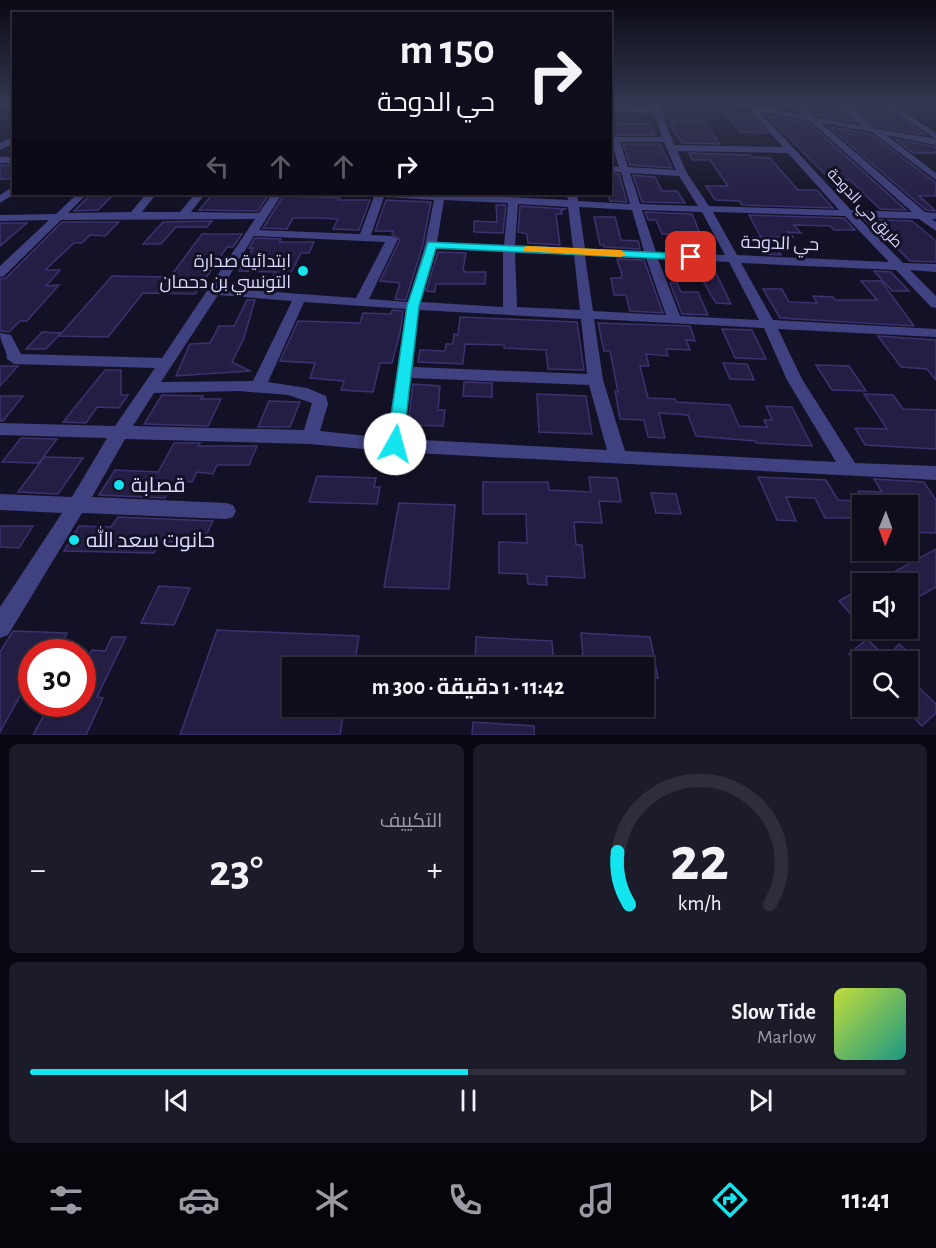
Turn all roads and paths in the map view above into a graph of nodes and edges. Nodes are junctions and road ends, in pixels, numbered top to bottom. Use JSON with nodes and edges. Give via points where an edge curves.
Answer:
{"nodes":[{"id":1,"x":667,"y":138,"type":"edge"},
{"id":2,"x":780,"y":138,"type":"edge"},
{"id":3,"x":833,"y":138,"type":"edge"},
{"id":4,"x":885,"y":138,"type":"edge"},
{"id":5,"x":613,"y":139,"type":"edge"},
{"id":6,"x":669,"y":144,"type":"junction"},
{"id":7,"x":791,"y":150,"type":"junction"},
{"id":8,"x":612,"y":169,"type":"edge"},
{"id":9,"x":624,"y":169,"type":"junction"},
{"id":10,"x":682,"y":173,"type":"junction"},
{"id":11,"x":936,"y":177,"type":"edge"},
{"id":12,"x":12,"y":191,"type":"edge"},
{"id":13,"x":81,"y":195,"type":"edge"},
{"id":14,"x":151,"y":195,"type":"edge"},
{"id":15,"x":199,"y":195,"type":"edge"},
{"id":16,"x":276,"y":195,"type":"edge"},
{"id":17,"x":381,"y":195,"type":"edge"},
{"id":18,"x":439,"y":195,"type":"edge"},
{"id":19,"x":572,"y":199,"type":"edge"},
{"id":20,"x":0,"y":200,"type":"edge"},
{"id":21,"x":513,"y":200,"type":"junction"},
{"id":22,"x":637,"y":207,"type":"junction"},
{"id":23,"x":705,"y":208,"type":"junction"},
{"id":24,"x":851,"y":213,"type":"junction"},
{"id":25,"x":134,"y":215,"type":"junction"},
{"id":26,"x":183,"y":215,"type":"junction"},
{"id":27,"x":262,"y":216,"type":"junction"},
{"id":28,"x":922,"y":216,"type":"junction"},
{"id":29,"x":936,"y":216,"type":"edge"},
{"id":30,"x":60,"y":217,"type":"junction"},
{"id":31,"x":0,"y":218,"type":"edge"},
{"id":32,"x":936,"y":228,"type":"edge"},
{"id":33,"x":251,"y":233,"type":"junction"},
{"id":34,"x":365,"y":236,"type":"junction"},
{"id":35,"x":431,"y":245,"type":"junction"},
{"id":36,"x":509,"y":248,"type":"junction"},
{"id":37,"x":580,"y":252,"type":"junction"},
{"id":38,"x":651,"y":255,"type":"junction"},
{"id":39,"x":731,"y":259,"type":"junction"},
{"id":40,"x":899,"y":267,"type":"junction"},
{"id":41,"x":936,"y":268,"type":"edge"},
{"id":42,"x":0,"y":273,"type":"edge"},
{"id":43,"x":214,"y":291,"type":"junction"},
{"id":44,"x":300,"y":297,"type":"junction"},
{"id":45,"x":362,"y":301,"type":"junction"},
{"id":46,"x":936,"y":304,"type":"edge"},
{"id":47,"x":413,"y":306,"type":"junction"},
{"id":48,"x":510,"y":310,"type":"junction"},
{"id":49,"x":586,"y":315,"type":"junction"},
{"id":50,"x":674,"y":319,"type":"junction"},
{"id":51,"x":769,"y":325,"type":"junction"},
{"id":52,"x":936,"y":333,"type":"edge"},
{"id":53,"x":0,"y":338,"type":"edge"},
{"id":54,"x":7,"y":361,"type":"edge"},
{"id":55,"x":166,"y":363,"type":"junction"},
{"id":56,"x":404,"y":372,"type":"junction"},
{"id":57,"x":595,"y":380,"type":"junction"},
{"id":58,"x":258,"y":387,"type":"junction"},
{"id":59,"x":149,"y":388,"type":"junction"},
{"id":60,"x":0,"y":429,"type":"edge"},
{"id":61,"x":120,"y":432,"type":"junction"},
{"id":62,"x":310,"y":437,"type":"junction"},
{"id":63,"x":395,"y":444,"type":"junction"},
{"id":64,"x":618,"y":456,"type":"junction"},
{"id":65,"x":850,"y":470,"type":"junction"},
{"id":66,"x":936,"y":473,"type":"edge"},
{"id":67,"x":0,"y":502,"type":"edge"},
{"id":68,"x":78,"y":504,"type":"junction"},
{"id":69,"x":226,"y":511,"type":"dead end"},
{"id":70,"x":0,"y":627,"type":"edge"}],
"edges":[{"from":1,"to":6,"type":"street"},
{"from":2,"to":7,"type":"street","name":"طريق حي الدوحة"},
{"from":3,"to":28,"type":"street"},
{"from":4,"to":11,"type":"street"},
{"from":5,"to":6,"type":"street"},
{"from":5,"to":9,"type":"street"},
{"from":6,"to":7,"type":"street"},
{"from":6,"to":10,"type":"street"},
{"from":7,"to":24,"type":"street","name":"طريق حي الدوحة"},
{"from":8,"to":9,"type":"street"},
{"from":9,"to":10,"type":"street"},
{"from":9,"to":22,"type":"street"},
{"from":10,"to":23,"type":"street"},
{"from":12,"to":20,"type":"street"},
{"from":13,"to":30,"type":"street"},
{"from":14,"to":25,"type":"street"},
{"from":15,"to":26,"type":"street"},
{"from":16,"to":27,"type":"street"},
{"from":17,"to":34,"type":"street"},
{"from":18,"to":21,"type":"street"},
{"from":18,"to":35,"type":"street"},
{"from":19,"to":21,"type":"street"},
{"from":19,"to":22,"type":"street"},
{"from":19,"to":37,"type":"street"},
{"from":21,"to":36,"type":"street"},
{"from":22,"to":23,"type":"street"},
{"from":22,"to":38,"type":"street"},
{"from":23,"to":24,"type":"street"},
{"from":23,"to":39,"type":"street"},
{"from":24,"to":28,"type":"street"},
{"from":24,"to":40,"type":"street","name":"طريق حي الدوحة"},
{"from":25,"to":26,"type":"street"},
{"from":25,"to":30,"type":"street"},
{"from":26,"to":27,"type":"street"},
{"from":27,"to":33,"type":"street"},
{"from":28,"to":29,"type":"street"},
{"from":28,"to":32,"type":"street"},
{"from":30,"to":31,"type":"street"},
{"from":30,"to":42,"type":"street"},
{"from":33,"to":34,"type":"street"},
{"from":33,"to":43,"type":"street"},
{"from":34,"to":45,"type":"street","via":[[392,239]]},
{"from":35,"to":36,"type":"street","name":"حي الدوحة"},
{"from":35,"to":47,"type":"street"},
{"from":36,"to":37,"type":"street","name":"حي الدوحة"},
{"from":36,"to":48,"type":"street"},
{"from":37,"to":38,"type":"street","name":"حي الدوحة"},
{"from":37,"to":49,"type":"street"},
{"from":38,"to":39,"type":"street","name":"حي الدوحة"},
{"from":38,"to":50,"type":"street"},
{"from":39,"to":40,"type":"street","name":"حي الدوحة"},
{"from":39,"to":51,"type":"street"},
{"from":40,"to":41,"type":"street","name":"حي الدوحة"},
{"from":40,"to":46,"type":"street","name":"طريق حي الدوحة"},
{"from":43,"to":44,"type":"street"},
{"from":43,"to":55,"type":"street"},
{"from":44,"to":45,"type":"street"},
{"from":44,"to":58,"type":"street"},
{"from":45,"to":47,"type":"street"},
{"from":47,"to":48,"type":"street"},
{"from":47,"to":56,"type":"street"},
{"from":48,"to":49,"type":"street"},
{"from":49,"to":50,"type":"street"},
{"from":49,"to":57,"type":"street"},
{"from":50,"to":51,"type":"street"},
{"from":51,"to":52,"type":"street"},
{"from":51,"to":65,"type":"street","via":[[795,380]]},
{"from":53,"to":54,"type":"street","via":[[6,338],[14,354]]},
{"from":54,"to":55,"type":"street"},
{"from":55,"to":59,"type":"street"},
{"from":56,"to":57,"type":"street"},
{"from":56,"to":63,"type":"street"},
{"from":57,"to":64,"type":"street"},
{"from":58,"to":59,"type":"street"},
{"from":58,"to":62,"type":"street","via":[[312,393],[320,400]]},
{"from":59,"to":61,"type":"street"},
{"from":60,"to":61,"type":"street"},
{"from":61,"to":62,"type":"street"},
{"from":61,"to":68,"type":"street"},
{"from":62,"to":63,"type":"street"},
{"from":63,"to":64,"type":"street"},
{"from":64,"to":65,"type":"street"},
{"from":65,"to":66,"type":"street"},
{"from":67,"to":68,"type":"street"},
{"from":68,"to":69,"type":"street"},
{"from":68,"to":70,"type":"street"}]}
